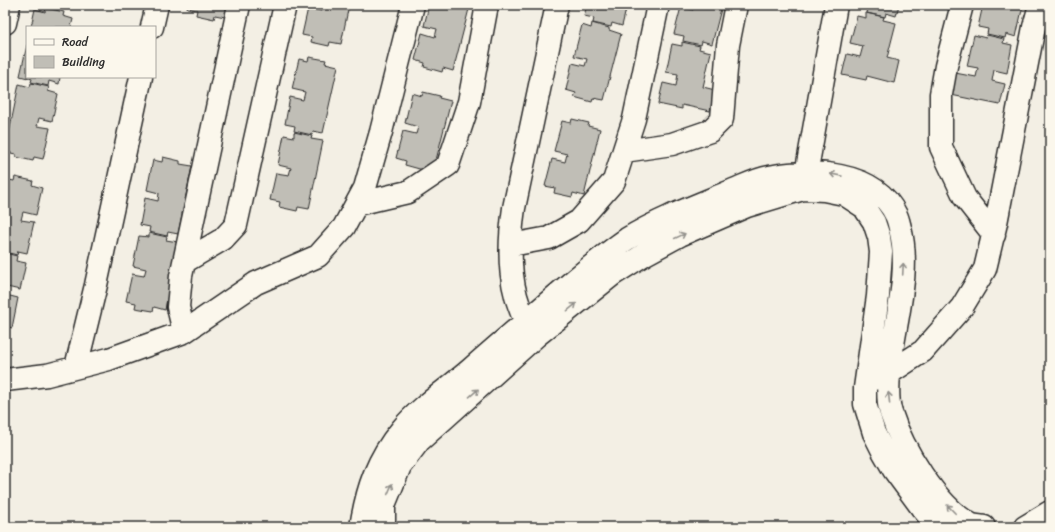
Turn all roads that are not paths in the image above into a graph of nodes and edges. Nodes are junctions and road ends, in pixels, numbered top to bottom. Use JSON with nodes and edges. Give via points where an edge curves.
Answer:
{"nodes":[{"id":1,"x":9,"y":5,"type":"edge"},
{"id":2,"x":157,"y":5,"type":"edge"},
{"id":3,"x":239,"y":5,"type":"edge"},
{"id":4,"x":285,"y":5,"type":"edge"},
{"id":5,"x":413,"y":5,"type":"edge"},
{"id":6,"x":487,"y":5,"type":"edge"},
{"id":7,"x":557,"y":5,"type":"edge"},
{"id":8,"x":658,"y":5,"type":"edge"},
{"id":9,"x":736,"y":5,"type":"edge"},
{"id":10,"x":836,"y":5,"type":"edge"},
{"id":11,"x":962,"y":5,"type":"edge"},
{"id":12,"x":1040,"y":5,"type":"edge"},
{"id":13,"x":5,"y":23,"type":"edge"},
{"id":14,"x":152,"y":26,"type":"edge"},
{"id":15,"x":141,"y":78,"type":"edge"},
{"id":16,"x":624,"y":150,"type":"junction"},
{"id":17,"x":804,"y":180,"type":"junction"},
{"id":18,"x":356,"y":204,"type":"junction"},
{"id":19,"x":994,"y":235,"type":"junction"},
{"id":20,"x":511,"y":246,"type":"junction"},
{"id":21,"x":184,"y":262,"type":"junction"},
{"id":22,"x":530,"y":329,"type":"junction"},
{"id":23,"x":184,"y":332,"type":"junction"},
{"id":24,"x":76,"y":367,"type":"junction"},
{"id":25,"x":889,"y":374,"type":"junction"},
{"id":26,"x":5,"y":380,"type":"edge"},
{"id":27,"x":865,"y":388,"type":"junction"},
{"id":28,"x":1050,"y":512,"type":"edge"},
{"id":29,"x":361,"y":527,"type":"edge"},
{"id":30,"x":384,"y":527,"type":"edge"},
{"id":31,"x":938,"y":527,"type":"edge"},
{"id":32,"x":984,"y":527,"type":"edge"},
{"id":33,"x":1025,"y":527,"type":"edge"}],
"edges":[{"from":1,"to":13,"type":"street"},
{"from":2,"to":14,"type":"street"},
{"from":3,"to":21,"type":"street"},
{"from":4,"to":21,"type":"street","via":[[236,225],[223,239]]},
{"from":5,"to":18,"type":"street","via":[[365,188]]},
{"from":6,"to":18,"type":"street","via":[[469,102],[448,165],[408,192]]},
{"from":7,"to":20,"type":"street","via":[[514,208]]},
{"from":8,"to":16,"type":"street","via":[[634,119]]},
{"from":9,"to":16,"type":"street","via":[[728,45],[722,119],[710,131],[672,144]]},
{"from":10,"to":17,"type":"street"},
{"from":11,"to":19,"type":"street","via":[[941,94],[941,147],[965,198]]},
{"from":12,"to":19,"type":"street"},
{"from":15,"to":24,"type":"street"},
{"from":16,"to":20,"type":"street","via":[[614,181],[579,222],[550,238]]},
{"from":17,"to":22,"type":"street","via":[[680,235],[644,254]]},
{"from":25,"to":17,"type":"street","one_way":true,"via":[[904,268],[903,240],[896,215],[885,199],[868,186],[850,179],[834,174]]},
{"from":17,"to":27,"type":"street","via":[[824,190],[844,194],[864,207],[874,222],[879,237],[881,252],[878,296]]},
{"from":18,"to":23,"type":"street","via":[[344,227],[318,256],[256,283]]},
{"from":19,"to":25,"type":"street","via":[[985,269],[962,307],[923,352]]},
{"from":20,"to":22,"type":"street","via":[[512,284]]},
{"from":21,"to":23,"type":"street","via":[[178,307]]},
{"from":22,"to":29,"type":"street","via":[[466,374],[403,428],[386,450],[374,474],[365,500]]},
{"from":30,"to":22,"type":"street","one_way":true,"via":[[384,505],[400,466],[419,441]]},
{"from":23,"to":24,"type":"street","via":[[109,359]]},
{"from":24,"to":26,"type":"street","via":[[47,375]]},
{"from":25,"to":27,"type":"street"},
{"from":32,"to":25,"type":"street","one_way":true,"via":[[971,524],[954,513],[934,491],[904,446],[890,412]]},
{"from":27,"to":31,"type":"street","via":[[869,418],[880,445],[894,470]]},
{"from":28,"to":33,"type":"street"}]}
